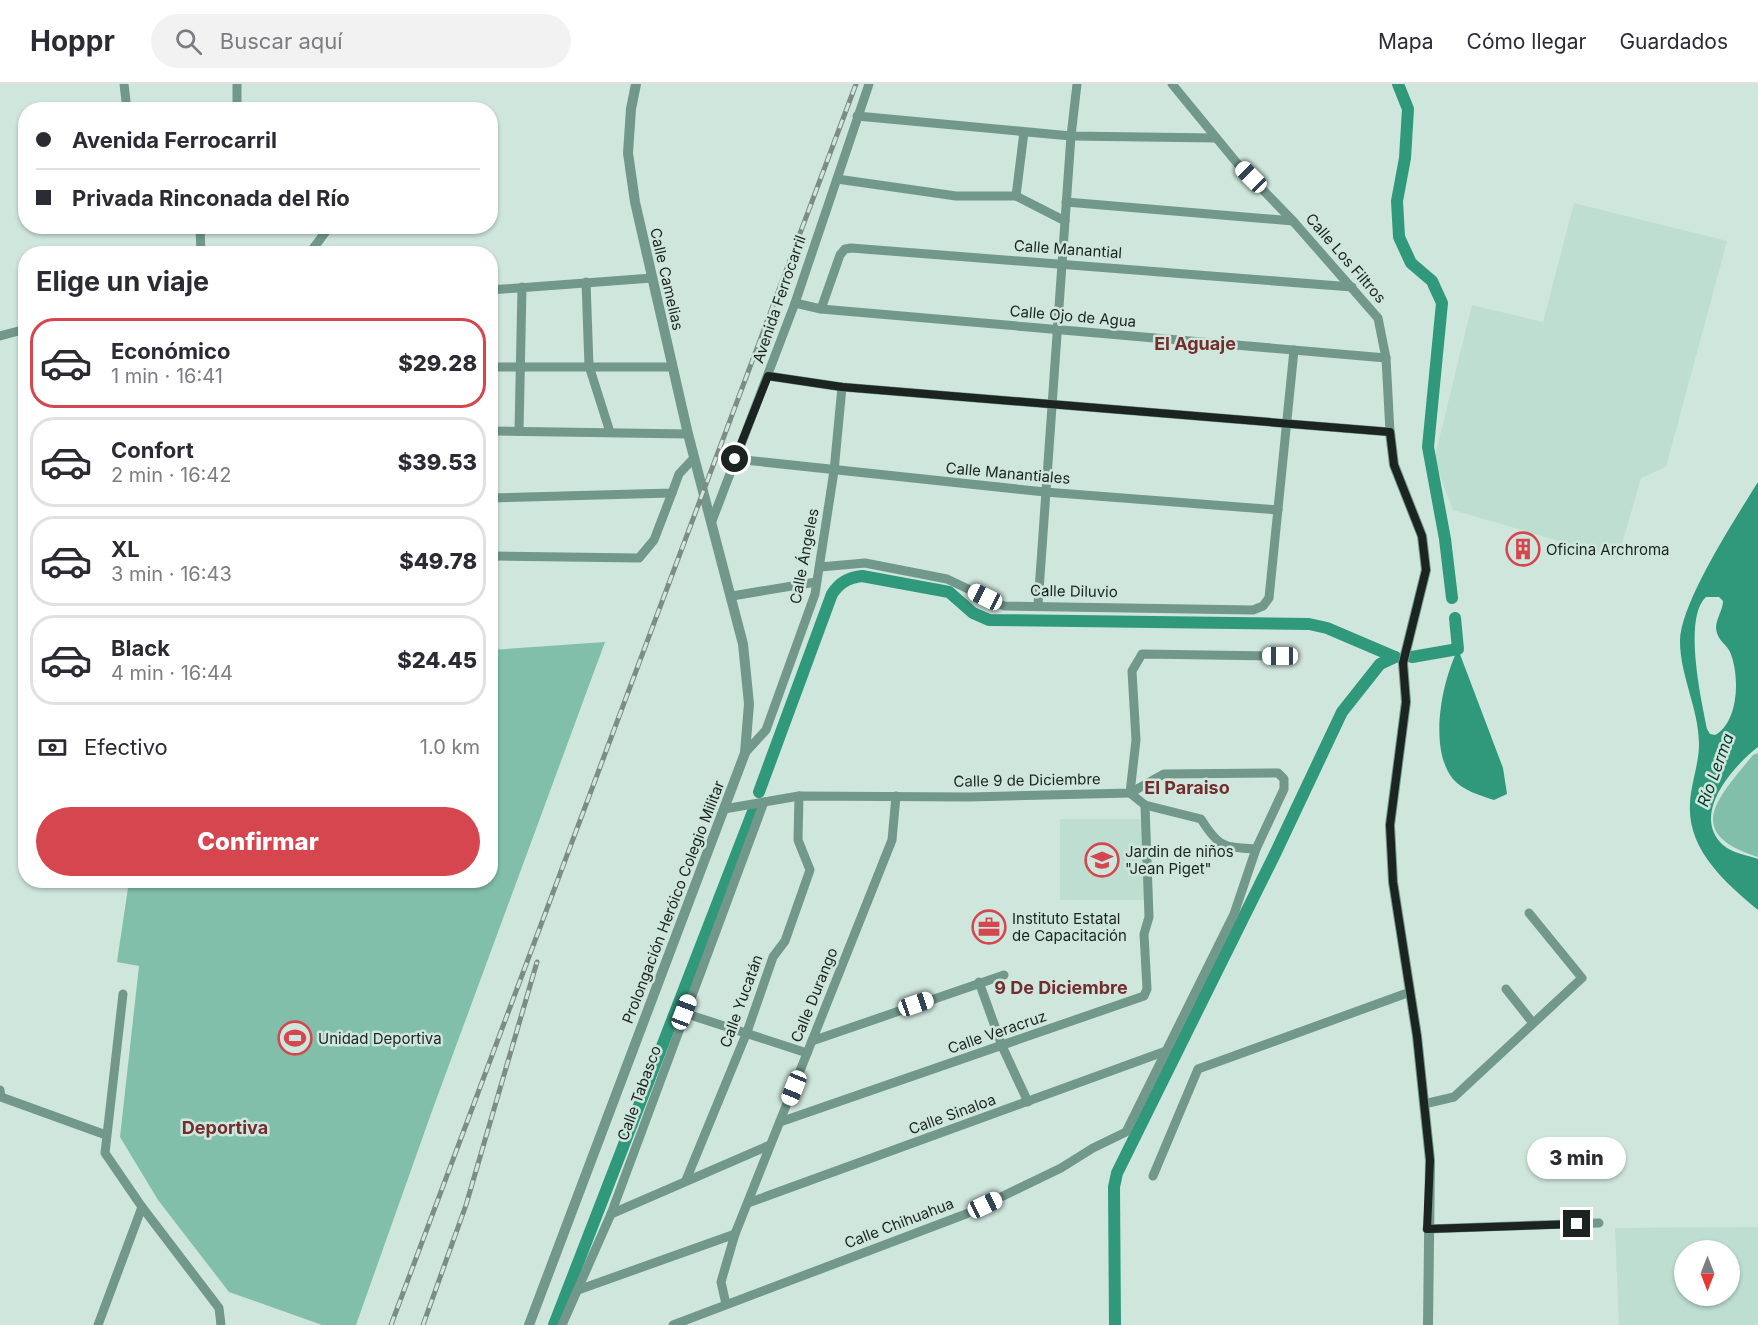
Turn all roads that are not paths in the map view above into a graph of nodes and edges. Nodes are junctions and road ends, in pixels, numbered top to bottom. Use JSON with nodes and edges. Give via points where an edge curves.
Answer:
{"nodes":[{"id":1,"x":124,"y":84,"type":"edge"},
{"id":2,"x":237,"y":84,"type":"edge"},
{"id":3,"x":636,"y":84,"type":"edge"},
{"id":4,"x":869,"y":84,"type":"edge"},
{"id":5,"x":1077,"y":84,"type":"edge"},
{"id":6,"x":1172,"y":84,"type":"edge"},
{"id":7,"x":126,"y":102,"type":"edge"},
{"id":8,"x":237,"y":102,"type":"edge"},
{"id":9,"x":857,"y":116,"type":"junction"},
{"id":10,"x":1024,"y":132,"type":"junction"},
{"id":11,"x":1071,"y":136,"type":"junction"},
{"id":12,"x":1215,"y":138,"type":"junction"},
{"id":13,"x":837,"y":179,"type":"junction"},
{"id":14,"x":1016,"y":196,"type":"junction"},
{"id":15,"x":1066,"y":202,"type":"junction"},
{"id":16,"x":1065,"y":221,"type":"junction"},
{"id":17,"x":1293,"y":221,"type":"junction"},
{"id":18,"x":1062,"y":263,"type":"junction"},
{"id":19,"x":652,"y":278,"type":"junction"},
{"id":20,"x":586,"y":282,"type":"junction"},
{"id":21,"x":522,"y":287,"type":"junction"},
{"id":22,"x":1352,"y":287,"type":"junction"},
{"id":23,"x":498,"y":289,"type":"edge"},
{"id":24,"x":795,"y":303,"type":"junction"},
{"id":25,"x":821,"y":309,"type":"junction"},
{"id":26,"x":1057,"y":330,"type":"junction"},
{"id":27,"x":18,"y":331,"type":"edge"},
{"id":28,"x":0,"y":336,"type":"edge"},
{"id":29,"x":1294,"y":350,"type":"junction"},
{"id":30,"x":1386,"y":358,"type":"junction"},
{"id":31,"x":589,"y":366,"type":"junction"},
{"id":32,"x":498,"y":367,"type":"edge"},
{"id":33,"x":520,"y":367,"type":"junction"},
{"id":34,"x":672,"y":367,"type":"junction"},
{"id":35,"x":768,"y":376,"type":"junction"},
{"id":36,"x":842,"y":387,"type":"junction"},
{"id":37,"x":1052,"y":405,"type":"junction"},
{"id":38,"x":1286,"y":423,"type":"junction"},
{"id":39,"x":498,"y":431,"type":"edge"},
{"id":40,"x":519,"y":431,"type":"junction"},
{"id":41,"x":610,"y":432,"type":"junction"},
{"id":42,"x":1390,"y":432,"type":"junction"},
{"id":43,"x":688,"y":434,"type":"junction"},
{"id":44,"x":694,"y":458,"type":"junction"},
{"id":45,"x":735,"y":459,"type":"junction"},
{"id":46,"x":834,"y":471,"type":"junction"},
{"id":47,"x":700,"y":477,"type":"joint"},
{"id":48,"x":1045,"y":492,"type":"junction"},
{"id":49,"x":672,"y":493,"type":"junction"},
{"id":50,"x":498,"y":498,"type":"edge"},
{"id":51,"x":1278,"y":510,"type":"junction"},
{"id":52,"x":712,"y":521,"type":"junction"},
{"id":53,"x":498,"y":556,"type":"edge"},
{"id":54,"x":820,"y":567,"type":"junction"},
{"id":55,"x":816,"y":582,"type":"junction"},
{"id":56,"x":732,"y":596,"type":"junction"},
{"id":57,"x":1038,"y":605,"type":"junction"},
{"id":58,"x":1280,"y":656,"type":"dead end"},
{"id":59,"x":745,"y":753,"type":"junction"},
{"id":60,"x":1130,"y":794,"type":"junction"},
{"id":61,"x":799,"y":796,"type":"junction"},
{"id":62,"x":896,"y":796,"type":"junction"},
{"id":63,"x":764,"y":802,"type":"junction"},
{"id":64,"x":1145,"y":804,"type":"junction"},
{"id":65,"x":724,"y":809,"type":"junction"},
{"id":66,"x":1256,"y":849,"type":"junction"},
{"id":67,"x":1529,"y":912,"type":"dead end"},
{"id":68,"x":1004,"y":975,"type":"dead end"},
{"id":69,"x":979,"y":982,"type":"junction"},
{"id":70,"x":1506,"y":989,"type":"dead end"},
{"id":71,"x":1410,"y":992,"type":"junction"},
{"id":72,"x":123,"y":994,"type":"dead end"},
{"id":73,"x":684,"y":1012,"type":"junction"},
{"id":74,"x":1533,"y":1023,"type":"junction"},
{"id":75,"x":747,"y":1032,"type":"junction"},
{"id":76,"x":812,"y":1041,"type":"junction"},
{"id":77,"x":1002,"y":1046,"type":"junction"},
{"id":78,"x":1166,"y":1051,"type":"junction"},
{"id":79,"x":807,"y":1053,"type":"junction"},
{"id":80,"x":0,"y":1090,"type":"edge"},
{"id":81,"x":1028,"y":1102,"type":"junction"},
{"id":82,"x":1424,"y":1104,"type":"junction"},
{"id":83,"x":780,"y":1122,"type":"junction"},
{"id":84,"x":106,"y":1135,"type":"junction"},
{"id":85,"x":771,"y":1145,"type":"junction"},
{"id":86,"x":1153,"y":1176,"type":"dead end"},
{"id":87,"x":686,"y":1180,"type":"junction"},
{"id":88,"x":748,"y":1203,"type":"junction"},
{"id":89,"x":142,"y":1208,"type":"junction"},
{"id":90,"x":611,"y":1214,"type":"junction"},
{"id":91,"x":1599,"y":1223,"type":"dead end"},
{"id":92,"x":1427,"y":1229,"type":"junction"},
{"id":93,"x":735,"y":1234,"type":"junction"},
{"id":94,"x":578,"y":1290,"type":"junction"},
{"id":95,"x":726,"y":1304,"type":"junction"},
{"id":96,"x":222,"y":1323,"type":"edge"},
{"id":97,"x":98,"y":1325,"type":"edge"},
{"id":98,"x":529,"y":1325,"type":"edge"},
{"id":99,"x":562,"y":1325,"type":"edge"},
{"id":100,"x":673,"y":1325,"type":"edge"},
{"id":101,"x":1428,"y":1325,"type":"edge"}],
"edges":[{"from":1,"to":7,"type":"street"},
{"from":2,"to":8,"type":"street"},
{"from":3,"to":19,"type":"street","name":"Calle Camelias","via":[[628,153]]},
{"from":4,"to":9,"type":"street","name":"Avenida Ferrocarril"},
{"from":5,"to":11,"type":"street"},
{"from":6,"to":12,"type":"street","name":"Calle Los Filtros"},
{"from":9,"to":10,"type":"street"},
{"from":9,"to":13,"type":"street","name":"Avenida Ferrocarril"},
{"from":10,"to":11,"type":"street"},
{"from":10,"to":14,"type":"street"},
{"from":11,"to":12,"type":"street"},
{"from":11,"to":15,"type":"street"},
{"from":12,"to":17,"type":"street","name":"Calle Los Filtros"},
{"from":13,"to":14,"type":"street","via":[[956,196]]},
{"from":13,"to":24,"type":"street","name":"Avenida Ferrocarril"},
{"from":14,"to":16,"type":"street"},
{"from":15,"to":16,"type":"street"},
{"from":15,"to":17,"type":"street"},
{"from":16,"to":18,"type":"street"},
{"from":17,"to":22,"type":"street","name":"Calle Los Filtros"},
{"from":18,"to":22,"type":"street","name":"Calle Manantial"},
{"from":18,"to":25,"type":"street","name":"Calle Manantial","via":[[845,249]]},
{"from":18,"to":26,"type":"street"},
{"from":19,"to":20,"type":"street"},
{"from":19,"to":34,"type":"street","name":"Calle Camelias"},
{"from":20,"to":21,"type":"street"},
{"from":20,"to":31,"type":"street"},
{"from":21,"to":23,"type":"street"},
{"from":21,"to":33,"type":"street"},
{"from":22,"to":30,"type":"street","name":"Calle Los Filtros","via":[[1378,318]]},
{"from":24,"to":25,"type":"street","name":"Calle Ojo de Agua"},
{"from":24,"to":35,"type":"street","name":"Avenida Ferrocarril"},
{"from":25,"to":26,"type":"street","name":"Calle Ojo de Agua"},
{"from":26,"to":29,"type":"street","name":"Calle Ojo de Agua"},
{"from":26,"to":37,"type":"street"},
{"from":27,"to":28,"type":"street"},
{"from":29,"to":30,"type":"street","name":"Calle Ojo de Agua"},
{"from":29,"to":38,"type":"street"},
{"from":30,"to":42,"type":"street","name":"Calle Los Filtros"},
{"from":31,"to":33,"type":"street"},
{"from":31,"to":34,"type":"street"},
{"from":31,"to":41,"type":"street"},
{"from":32,"to":33,"type":"street"},
{"from":33,"to":40,"type":"street"},
{"from":34,"to":43,"type":"street","name":"Calle Camelias"},
{"from":35,"to":36,"type":"street"},
{"from":35,"to":45,"type":"street","name":"Avenida Ferrocarril"},
{"from":36,"to":37,"type":"street"},
{"from":36,"to":46,"type":"street","name":"Calle Ángeles"},
{"from":37,"to":38,"type":"street"},
{"from":37,"to":48,"type":"street"},
{"from":38,"to":42,"type":"street"},
{"from":38,"to":51,"type":"street"},
{"from":39,"to":40,"type":"street"},
{"from":40,"to":41,"type":"street"},
{"from":41,"to":43,"type":"street"},
{"from":42,"to":71,"type":"street","name":"Calle Los Filtros","via":[[1394,465],[1422,536],[1426,570],[1403,663],[1406,702],[1390,825],[1393,882]]},
{"from":43,"to":44,"type":"street","name":"Calle Camelias"},
{"from":44,"to":47,"type":"street","name":"Calle Camelias"},
{"from":44,"to":49,"type":"street","via":[[679,474]]},
{"from":45,"to":46,"type":"street","name":"Calle Manantiales"},
{"from":45,"to":52,"type":"street","name":"Avenida Ferrocarril"},
{"from":46,"to":48,"type":"street","name":"Calle Manantiales"},
{"from":46,"to":54,"type":"street","name":"Calle Ángeles"},
{"from":47,"to":52,"type":"street","name":"Prolongación Heróico Colegio Militar"},
{"from":48,"to":51,"type":"street","name":"Calle Manantiales"},
{"from":48,"to":57,"type":"street"},
{"from":49,"to":50,"type":"street"},
{"from":49,"to":53,"type":"street","via":[[654,540],[639,558]]},
{"from":51,"to":57,"type":"street","name":"Calle Diluvio","via":[[1269,598],[1263,606],[1252,610]]},
{"from":52,"to":56,"type":"street","name":"Prolongación Heróico Colegio Militar"},
{"from":54,"to":55,"type":"street","name":"Calle Ángeles"},
{"from":54,"to":57,"type":"street","name":"Calle Diluvio","via":[[865,562],[947,579],[1004,606]]},
{"from":55,"to":56,"type":"street"},
{"from":55,"to":59,"type":"street","name":"Calle Ángeles","via":[[766,730]]},
{"from":56,"to":59,"type":"street","name":"Prolongación Heróico Colegio Militar","via":[[743,644],[749,704]]},
{"from":58,"to":60,"type":"street","via":[[1142,654],[1132,671],[1136,740]]},
{"from":59,"to":65,"type":"street","name":"Prolongación Heróico Colegio Militar"},
{"from":60,"to":62,"type":"street","name":"Calle 9 de Diciembre"},
{"from":60,"to":64,"type":"street"},
{"from":60,"to":66,"type":"street","name":"Calle 9 de Diciembre","via":[[1164,774],[1278,773],[1284,779],[1284,789]]},
{"from":61,"to":62,"type":"street","name":"Calle 9 de Diciembre"},
{"from":61,"to":63,"type":"street","name":"Calle 9 de Diciembre"},
{"from":61,"to":75,"type":"street","name":"Calle Yucatán","via":[[798,840],[810,870]]},
{"from":62,"to":76,"type":"street","name":"Calle Durango","via":[[892,840]]},
{"from":63,"to":65,"type":"street"},
{"from":63,"to":73,"type":"street","name":"Calle Tabasco"},
{"from":64,"to":66,"type":"street","via":[[1201,819],[1223,847]]},
{"from":64,"to":77,"type":"street","name":"Calle Veracruz","via":[[1149,916],[1144,934],[1144,996]]},
{"from":65,"to":98,"type":"street","name":"Prolongación Heróico Colegio Militar"},
{"from":66,"to":78,"type":"street","via":[[1234,914]]},
{"from":67,"to":74,"type":"street","via":[[1582,978]]},
{"from":68,"to":69,"type":"street"},
{"from":69,"to":76,"type":"street"},
{"from":69,"to":77,"type":"street"},
{"from":70,"to":74,"type":"street"},
{"from":71,"to":82,"type":"street","name":"Calle Los Filtros"},
{"from":71,"to":86,"type":"street","via":[[1198,1069]]},
{"from":72,"to":84,"type":"street"},
{"from":73,"to":75,"type":"street"},
{"from":73,"to":90,"type":"street","name":"Calle Tabasco"},
{"from":74,"to":82,"type":"street","via":[[1454,1097]]},
{"from":75,"to":79,"type":"street"},
{"from":75,"to":87,"type":"street","name":"Calle Yucatán"},
{"from":76,"to":79,"type":"street","name":"Calle Durango"},
{"from":77,"to":81,"type":"street"},
{"from":77,"to":83,"type":"street","name":"Calle Veracruz"},
{"from":78,"to":81,"type":"street","name":"Calle Sinaloa"},
{"from":78,"to":95,"type":"street","name":"Calle Chihuahua","via":[[1126,1132],[966,1214]]},
{"from":79,"to":83,"type":"street","name":"Calle Durango"},
{"from":80,"to":84,"type":"street","via":[[1,1097]]},
{"from":81,"to":88,"type":"street","name":"Calle Sinaloa"},
{"from":82,"to":92,"type":"street","name":"Calle Los Filtros","via":[[1430,1160]]},
{"from":83,"to":85,"type":"street","name":"Calle Durango"},
{"from":84,"to":89,"type":"street","via":[[105,1153]]},
{"from":85,"to":87,"type":"street"},
{"from":85,"to":88,"type":"street","name":"Calle Durango"},
{"from":87,"to":90,"type":"street"},
{"from":88,"to":93,"type":"street","name":"Calle Durango"},
{"from":89,"to":96,"type":"street","via":[[219,1308]]},
{"from":89,"to":97,"type":"street"},
{"from":90,"to":94,"type":"street","name":"Calle Tabasco"},
{"from":91,"to":92,"type":"street"},
{"from":92,"to":101,"type":"street","name":"Calle Los Filtros"},
{"from":93,"to":94,"type":"street"},
{"from":93,"to":95,"type":"street","name":"Calle Durango","via":[[722,1282]]},
{"from":94,"to":99,"type":"street","name":"Calle Tabasco"},
{"from":95,"to":100,"type":"street","name":"Calle Chihuahua"}]}
